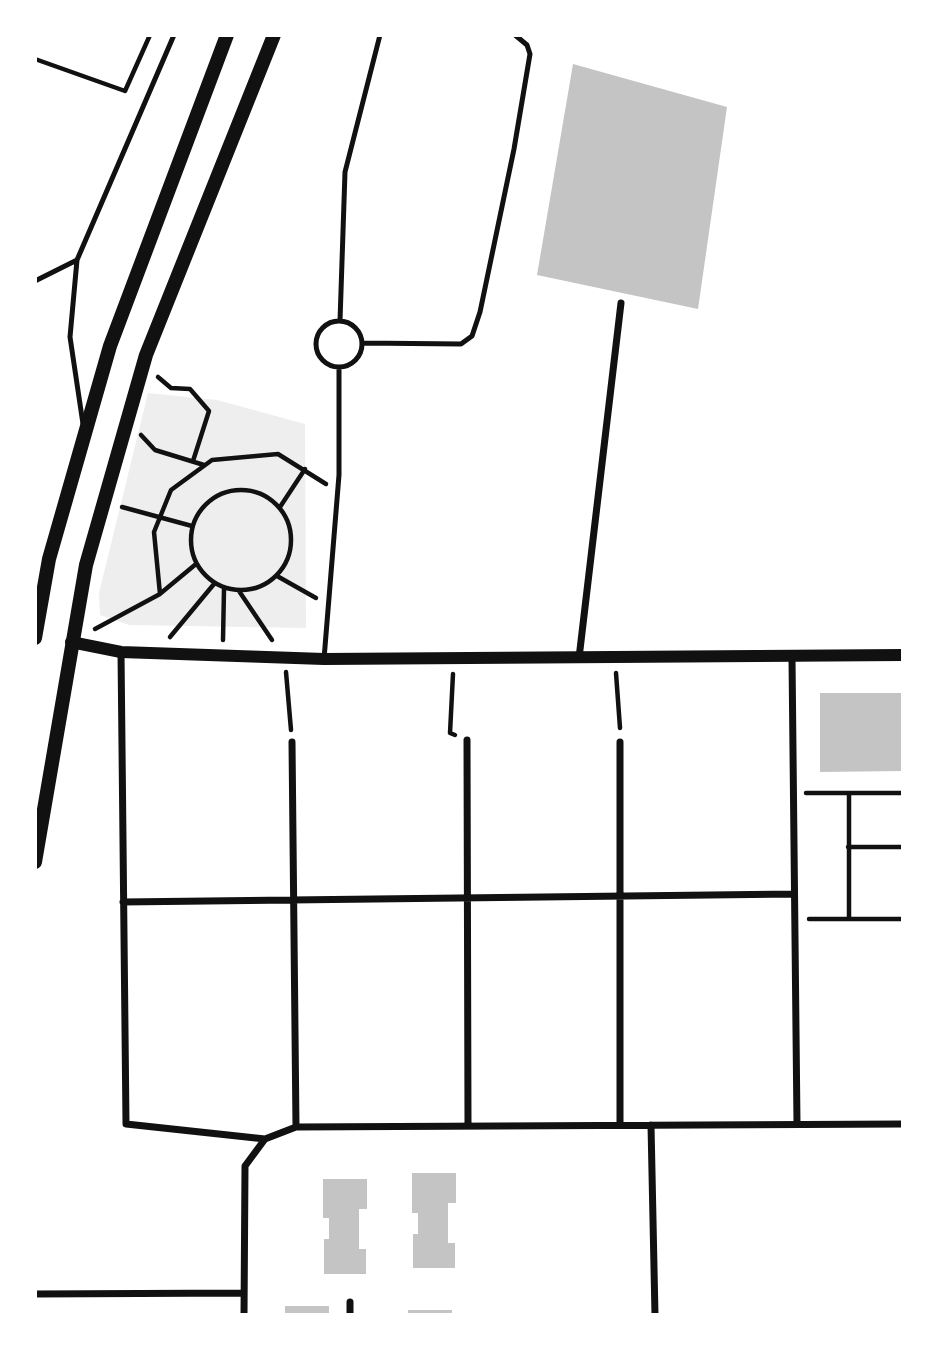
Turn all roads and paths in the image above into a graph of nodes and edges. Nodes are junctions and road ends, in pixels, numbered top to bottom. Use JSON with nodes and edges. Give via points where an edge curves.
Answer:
{"nodes":[{"id":1,"x":150,"y":35,"type":"edge"},
{"id":2,"x":174,"y":35,"type":"edge"},
{"id":3,"x":227,"y":35,"type":"edge"},
{"id":4,"x":274,"y":35,"type":"edge"},
{"id":5,"x":380,"y":35,"type":"edge"},
{"id":6,"x":515,"y":35,"type":"edge"},
{"id":7,"x":35,"y":59,"type":"edge"},
{"id":8,"x":77,"y":260,"type":"junction"},
{"id":9,"x":35,"y":281,"type":"edge"},
{"id":10,"x":621,"y":303,"type":"dead end"},
{"id":11,"x":340,"y":321,"type":"junction"},
{"id":12,"x":362,"y":343,"type":"junction"},
{"id":13,"x":143,"y":365,"type":"junction"},
{"id":14,"x":339,"y":367,"type":"junction"},
{"id":15,"x":127,"y":420,"type":"junction"},
{"id":16,"x":85,"y":434,"type":"junction"},
{"id":17,"x":193,"y":461,"type":"junction"},
{"id":18,"x":205,"y":465,"type":"junction"},
{"id":19,"x":305,"y":469,"type":"junction"},
{"id":20,"x":338,"y":492,"type":"junction"},
{"id":21,"x":104,"y":502,"type":"junction"},
{"id":22,"x":280,"y":508,"type":"junction"},
{"id":23,"x":159,"y":519,"type":"junction"},
{"id":24,"x":192,"y":526,"type":"junction"},
{"id":25,"x":196,"y":564,"type":"junction"},
{"id":26,"x":277,"y":576,"type":"junction"},
{"id":27,"x":214,"y":584,"type":"junction"},
{"id":28,"x":224,"y":589,"type":"junction"},
{"id":29,"x":160,"y":594,"type":"junction"},
{"id":30,"x":328,"y":606,"type":"junction"},
{"id":31,"x":35,"y":638,"type":"edge"},
{"id":32,"x":71,"y":642,"type":"junction"},
{"id":33,"x":121,"y":652,"type":"junction"},
{"id":34,"x":156,"y":654,"type":"junction"},
{"id":35,"x":903,"y":655,"type":"edge"},
{"id":36,"x":222,"y":657,"type":"junction"},
{"id":37,"x":792,"y":658,"type":"junction"},
{"id":38,"x":324,"y":659,"type":"junction"},
{"id":39,"x":454,"y":659,"type":"junction"},
{"id":40,"x":579,"y":659,"type":"junction"},
{"id":41,"x":615,"y":659,"type":"junction"},
{"id":42,"x":467,"y":740,"type":"joint"},
{"id":43,"x":621,"y":742,"type":"joint"},
{"id":44,"x":292,"y":743,"type":"dead end"},
{"id":45,"x":793,"y":793,"type":"junction"},
{"id":46,"x":849,"y":793,"type":"junction"},
{"id":47,"x":903,"y":793,"type":"edge"},
{"id":48,"x":848,"y":847,"type":"junction"},
{"id":49,"x":903,"y":847,"type":"edge"},
{"id":50,"x":35,"y":862,"type":"edge"},
{"id":51,"x":794,"y":894,"type":"junction"},
{"id":52,"x":622,"y":896,"type":"junction"},
{"id":53,"x":465,"y":898,"type":"junction"},
{"id":54,"x":294,"y":900,"type":"junction"},
{"id":55,"x":123,"y":902,"type":"junction"},
{"id":56,"x":849,"y":918,"type":"junction"},
{"id":57,"x":795,"y":919,"type":"junction"},
{"id":58,"x":903,"y":919,"type":"edge"},
{"id":59,"x":797,"y":1124,"type":"junction"},
{"id":60,"x":903,"y":1124,"type":"edge"},
{"id":61,"x":620,"y":1125,"type":"junction"},
{"id":62,"x":651,"y":1125,"type":"junction"},
{"id":63,"x":468,"y":1126,"type":"junction"},
{"id":64,"x":296,"y":1127,"type":"junction"},
{"id":65,"x":265,"y":1139,"type":"junction"},
{"id":66,"x":244,"y":1293,"type":"junction"},
{"id":67,"x":35,"y":1294,"type":"edge"},
{"id":68,"x":350,"y":1302,"type":"dead end"},
{"id":69,"x":244,"y":1315,"type":"edge"},
{"id":70,"x":350,"y":1315,"type":"edge"},
{"id":71,"x":655,"y":1315,"type":"edge"}],
"edges":[{"from":1,"to":7,"type":"path","via":[[125,91]]},
{"from":2,"to":8,"type":"lane"},
{"from":3,"to":16,"type":"main road","via":[[110,346]]},
{"from":4,"to":13,"type":"main road"},
{"from":5,"to":11,"type":"lane","via":[[345,172]]},
{"from":6,"to":12,"type":"lane","via":[[530,54],[472,336],[461,344]]},
{"from":8,"to":9,"type":"lane"},
{"from":8,"to":16,"type":"lane","via":[[70,337]]},
{"from":10,"to":40,"type":"street"},
{"from":11,"to":12,"type":"lane","via":[[354,327]]},
{"from":11,"to":14,"type":"lane","via":[[320,331],[316,346],[323,360]]},
{"from":12,"to":14,"type":"lane","via":[[356,360]]},
{"from":13,"to":15,"type":"main road"},
{"from":13,"to":17,"type":"path","via":[[171,388],[190,389],[209,411]]},
{"from":14,"to":20,"type":"lane"},
{"from":15,"to":17,"type":"path","via":[[155,450]]},
{"from":15,"to":21,"type":"main road"},
{"from":16,"to":31,"type":"main road","via":[[49,559]]},
{"from":17,"to":18,"type":"path"},
{"from":18,"to":19,"type":"path","via":[[212,460],[278,454]]},
{"from":18,"to":23,"type":"path","via":[[171,490]]},
{"from":19,"to":20,"type":"path"},
{"from":19,"to":22,"type":"path"},
{"from":20,"to":30,"type":"lane"},
{"from":21,"to":23,"type":"path"},
{"from":21,"to":32,"type":"main road"},
{"from":22,"to":24,"type":"path","via":[[263,494],[241,489],[220,494],[202,507]]},
{"from":22,"to":26,"type":"path","via":[[292,542],[288,561]]},
{"from":23,"to":24,"type":"path"},
{"from":23,"to":29,"type":"path","via":[[154,532]]},
{"from":24,"to":25,"type":"path","via":[[190,546]]},
{"from":25,"to":27,"type":"path"},
{"from":25,"to":29,"type":"path"},
{"from":26,"to":28,"type":"path","via":[[260,588]]},
{"from":26,"to":30,"type":"path"},
{"from":27,"to":28,"type":"path"},
{"from":27,"to":34,"type":"path"},
{"from":28,"to":36,"type":"path"},
{"from":29,"to":32,"type":"path"},
{"from":30,"to":38,"type":"lane"},
{"from":32,"to":33,"type":"street"},
{"from":32,"to":50,"type":"main road"},
{"from":33,"to":34,"type":"street"},
{"from":33,"to":55,"type":"street"},
{"from":34,"to":36,"type":"street"},
{"from":35,"to":37,"type":"street"},
{"from":36,"to":38,"type":"street"},
{"from":37,"to":41,"type":"street"},
{"from":37,"to":45,"type":"street"},
{"from":38,"to":39,"type":"street"},
{"from":39,"to":40,"type":"street"},
{"from":39,"to":42,"type":"path","via":[[450,733]]},
{"from":40,"to":41,"type":"street"},
{"from":41,"to":43,"type":"path"},
{"from":42,"to":53,"type":"street"},
{"from":43,"to":52,"type":"street"},
{"from":44,"to":54,"type":"street"},
{"from":45,"to":46,"type":"path"},
{"from":45,"to":51,"type":"street"},
{"from":46,"to":47,"type":"path"},
{"from":46,"to":48,"type":"path"},
{"from":48,"to":49,"type":"path"},
{"from":48,"to":56,"type":"path"},
{"from":51,"to":52,"type":"street"},
{"from":51,"to":57,"type":"street"},
{"from":52,"to":53,"type":"street"},
{"from":52,"to":61,"type":"street"},
{"from":53,"to":54,"type":"street"},
{"from":53,"to":63,"type":"street"},
{"from":54,"to":55,"type":"street"},
{"from":54,"to":64,"type":"street"},
{"from":55,"to":65,"type":"street","via":[[126,1124]]},
{"from":56,"to":57,"type":"path"},
{"from":56,"to":58,"type":"path"},
{"from":57,"to":59,"type":"street"},
{"from":59,"to":60,"type":"street"},
{"from":59,"to":62,"type":"street"},
{"from":61,"to":62,"type":"street"},
{"from":61,"to":63,"type":"street"},
{"from":62,"to":71,"type":"street"},
{"from":63,"to":64,"type":"street"},
{"from":64,"to":65,"type":"street"},
{"from":65,"to":66,"type":"street","via":[[245,1166]]},
{"from":66,"to":67,"type":"street"},
{"from":66,"to":69,"type":"street"},
{"from":68,"to":70,"type":"street"}]}
